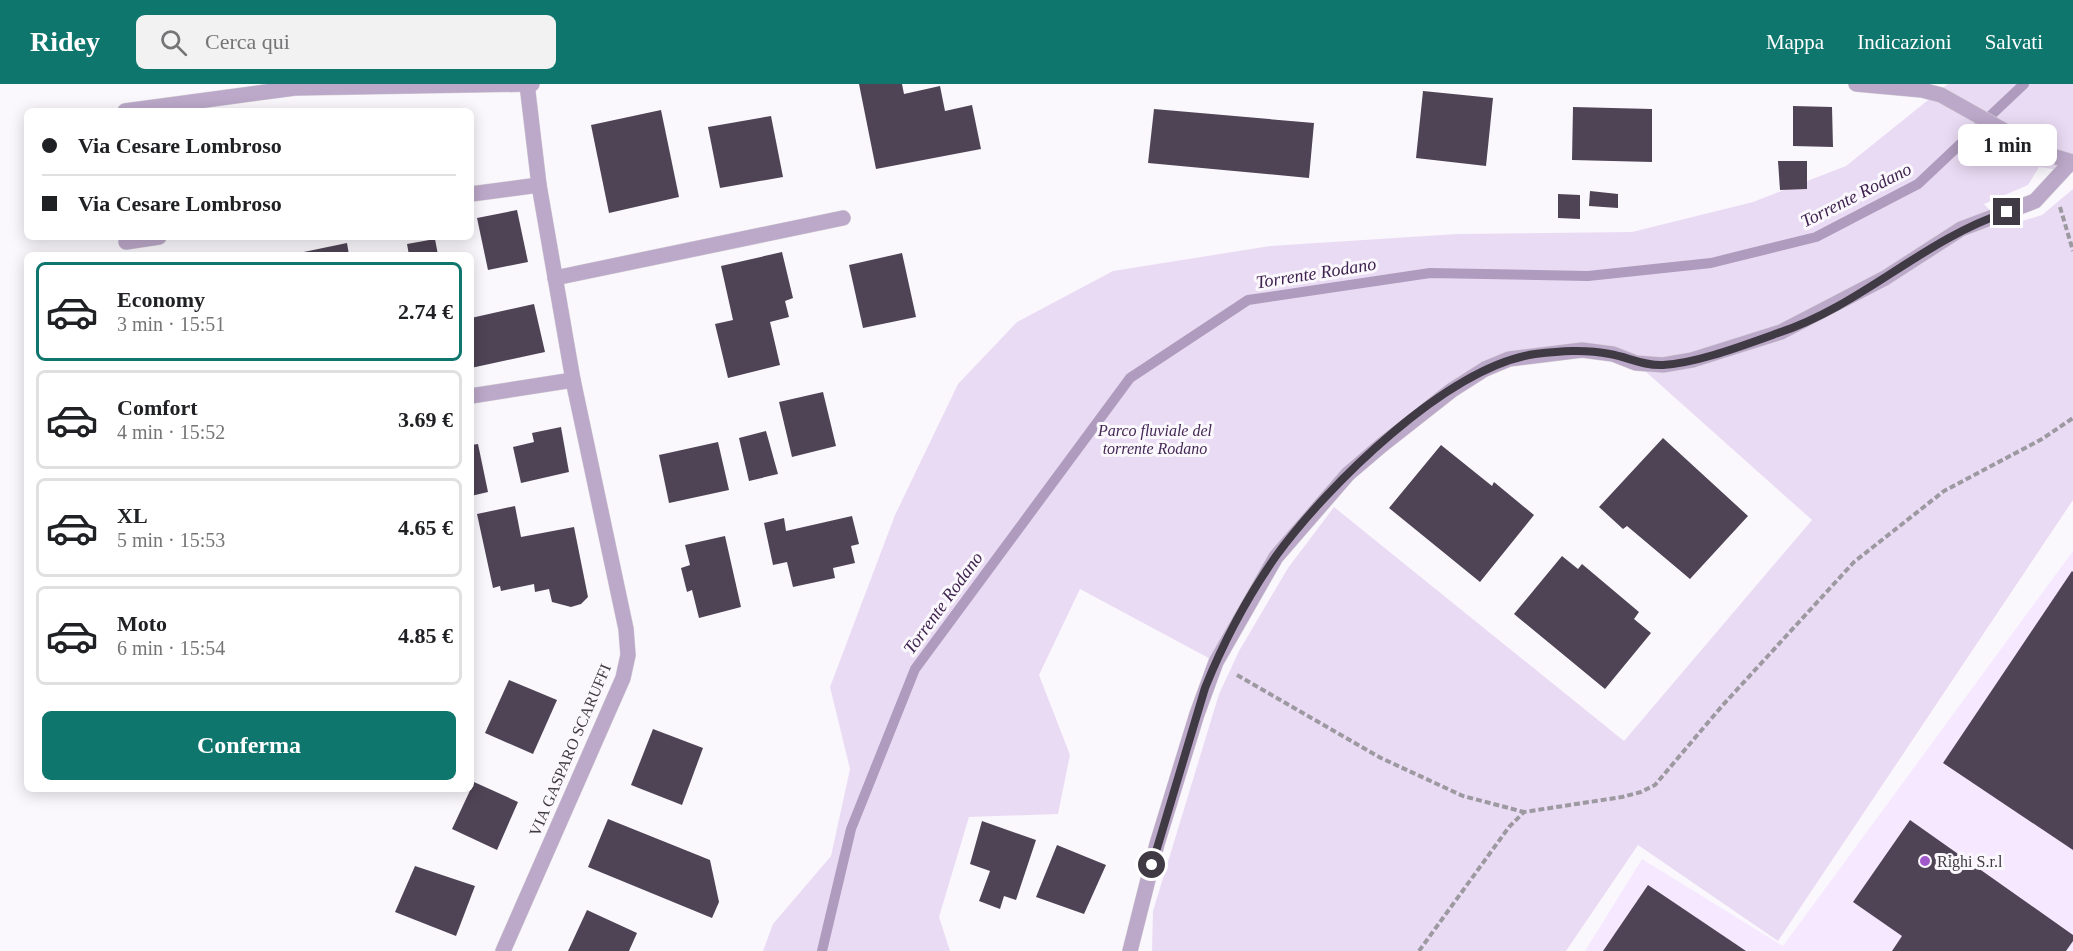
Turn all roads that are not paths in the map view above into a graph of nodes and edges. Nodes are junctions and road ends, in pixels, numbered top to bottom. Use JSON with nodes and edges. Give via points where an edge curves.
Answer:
{"nodes":[{"id":1,"x":528,"y":84,"type":"edge"},
{"id":2,"x":1856,"y":84,"type":"edge"},
{"id":3,"x":147,"y":108,"type":"edge"},
{"id":4,"x":2072,"y":162,"type":"edge"},
{"id":5,"x":539,"y":185,"type":"junction"},
{"id":6,"x":474,"y":194,"type":"edge"},
{"id":7,"x":843,"y":218,"type":"dead end"},
{"id":8,"x":139,"y":240,"type":"edge"},
{"id":9,"x":126,"y":242,"type":"dead end"},
{"id":10,"x":555,"y":278,"type":"junction"},
{"id":11,"x":573,"y":380,"type":"junction"},
{"id":12,"x":474,"y":396,"type":"edge"},
{"id":13,"x":503,"y":951,"type":"edge"},
{"id":14,"x":1130,"y":951,"type":"edge"}],
"edges":[{"from":1,"to":3,"type":"street","name":"VIA GASPARO SCARUFFI","via":[[295,88]]},
{"from":1,"to":5,"type":"street","name":"VIA GASPARO SCARUFFI"},
{"from":2,"to":4,"type":"street","via":[[1941,95],[2046,154]]},
{"from":4,"to":14,"type":"street","via":[[2035,201],[1961,229],[1885,278],[1781,332],[1663,365],[1582,350],[1509,359],[1485,369],[1415,417],[1341,482],[1276,557],[1216,662],[1157,844]]},
{"from":5,"to":6,"type":"street"},
{"from":5,"to":10,"type":"street","name":"VIA GASPARO SCARUFFI"},
{"from":7,"to":10,"type":"street"},
{"from":8,"to":9,"type":"street"},
{"from":10,"to":11,"type":"street","name":"VIA GASPARO SCARUFFI"},
{"from":11,"to":12,"type":"street"},
{"from":11,"to":13,"type":"street","name":"VIA GASPARO SCARUFFI","via":[[626,629],[628,655],[623,678]]}]}
